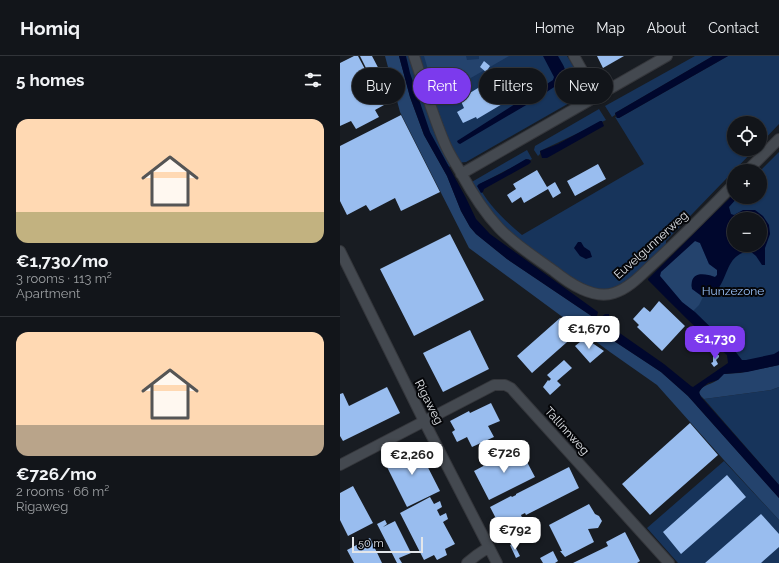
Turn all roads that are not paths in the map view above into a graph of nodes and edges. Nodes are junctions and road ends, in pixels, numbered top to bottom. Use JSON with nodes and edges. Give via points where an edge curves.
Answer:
{"nodes":[{"id":1,"x":414,"y":56,"type":"edge"},
{"id":2,"x":574,"y":56,"type":"edge"},
{"id":3,"x":667,"y":56,"type":"edge"},
{"id":4,"x":581,"y":68,"type":"edge"},
{"id":5,"x":613,"y":86,"type":"edge"},
{"id":6,"x":582,"y":104,"type":"edge"},
{"id":7,"x":779,"y":139,"type":"edge"},
{"id":8,"x":754,"y":164,"type":"edge"},
{"id":9,"x":461,"y":174,"type":"junction"},
{"id":10,"x":727,"y":191,"type":"edge"},
{"id":11,"x":340,"y":251,"type":"edge"},
{"id":12,"x":424,"y":421,"type":"junction"},
{"id":13,"x":340,"y":465,"type":"edge"},
{"id":14,"x":489,"y":547,"type":"junction"},
{"id":15,"x":467,"y":563,"type":"edge"},
{"id":16,"x":497,"y":563,"type":"edge"},
{"id":17,"x":669,"y":563,"type":"edge"}],
"edges":[{"from":1,"to":9,"type":"street","name":"Euvelgunnerweg","via":[[446,146]]},
{"from":2,"to":4,"type":"street"},
{"from":3,"to":5,"type":"street"},
{"from":6,"to":9,"type":"street"},
{"from":7,"to":8,"type":"street"},
{"from":9,"to":10,"type":"street","name":"Euvelgunnerweg","via":[[482,208],[516,243],[585,291],[605,295],[620,291],[632,283]]},
{"from":11,"to":12,"type":"street","name":"Rigaweg"},
{"from":12,"to":13,"type":"street","name":"Tallinnweg"},
{"from":12,"to":14,"type":"street","name":"Rigaweg"},
{"from":12,"to":17,"type":"street","name":"Tallinnweg","via":[[494,385],[508,386]]},
{"from":14,"to":15,"type":"street"},
{"from":14,"to":16,"type":"street","name":"Rigaweg"}]}
